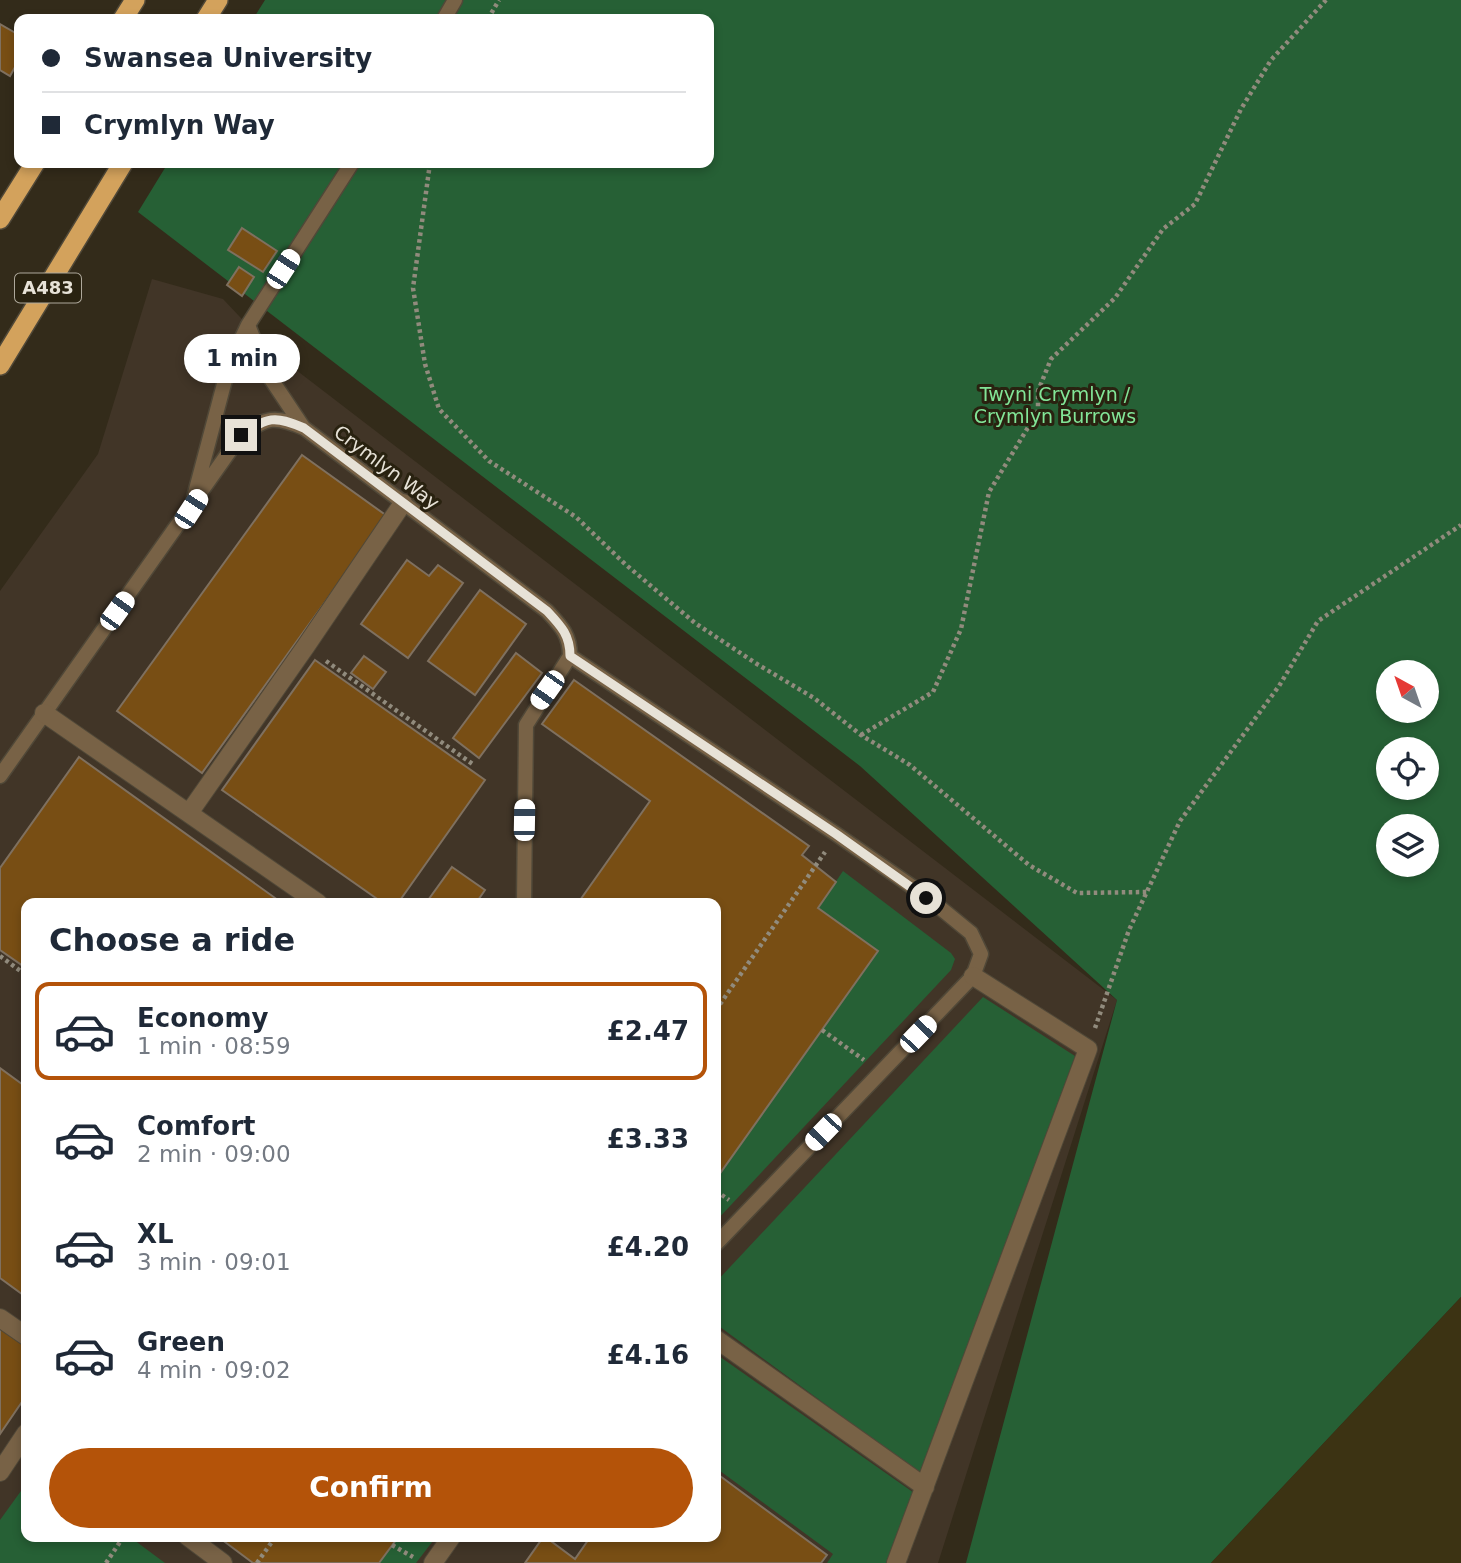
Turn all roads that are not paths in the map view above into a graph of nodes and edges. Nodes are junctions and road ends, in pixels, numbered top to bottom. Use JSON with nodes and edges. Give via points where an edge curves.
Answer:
{"nodes":[{"id":1,"x":32,"y":168,"type":"edge"},
{"id":2,"x":120,"y":168,"type":"edge"},
{"id":3,"x":349,"y":168,"type":"edge"},
{"id":4,"x":0,"y":219,"type":"edge"},
{"id":5,"x":247,"y":325,"type":"junction"},
{"id":6,"x":0,"y":365,"type":"edge"},
{"id":7,"x":304,"y":428,"type":"junction"},
{"id":8,"x":403,"y":503,"type":"junction"},
{"id":9,"x":191,"y":509,"type":"junction"},
{"id":10,"x":570,"y":656,"type":"junction"},
{"id":11,"x":44,"y":713,"type":"junction"},
{"id":12,"x":0,"y":776,"type":"edge"},
{"id":13,"x":189,"y":813,"type":"junction"},
{"id":14,"x":311,"y":898,"type":"edge"},
{"id":15,"x":524,"y":898,"type":"edge"},
{"id":16,"x":973,"y":976,"type":"junction"},
{"id":17,"x":721,"y":1239,"type":"edge"},
{"id":18,"x":0,"y":1318,"type":"edge"},
{"id":19,"x":21,"y":1333,"type":"edge"},
{"id":20,"x":721,"y":1343,"type":"edge"},
{"id":21,"x":21,"y":1440,"type":"edge"},
{"id":22,"x":0,"y":1472,"type":"edge"},
{"id":23,"x":925,"y":1486,"type":"junction"},
{"id":24,"x":195,"y":1542,"type":"edge"},
{"id":25,"x":446,"y":1542,"type":"edge"},
{"id":26,"x":426,"y":1562,"type":"edge"},
{"id":27,"x":223,"y":1563,"type":"edge"},
{"id":28,"x":896,"y":1563,"type":"edge"}],
"edges":[{"from":1,"to":4,"type":"highway"},
{"from":2,"to":6,"type":"highway","number":"A483"},
{"from":3,"to":5,"type":"lane"},
{"from":5,"to":7,"type":"lane","via":[[267,373]]},
{"from":5,"to":9,"type":"lane","via":[[229,365]]},
{"from":7,"to":8,"type":"lane","name":"Crymlyn Way"},
{"from":7,"to":9,"type":"lane","name":"Crymlyn Way","via":[[282,418],[261,422],[241,435]]},
{"from":8,"to":10,"type":"lane","name":"Crymlyn Way","via":[[547,611],[570,641]]},
{"from":8,"to":13,"type":"street"},
{"from":9,"to":11,"type":"lane","name":"Crymlyn Way"},
{"from":10,"to":15,"type":"lane","via":[[526,725]]},
{"from":10,"to":16,"type":"lane","via":[[836,834],[971,933],[981,954]]},
{"from":11,"to":12,"type":"lane","name":"Crymlyn Way"},
{"from":11,"to":13,"type":"street"},
{"from":13,"to":14,"type":"street"},
{"from":16,"to":17,"type":"lane"},
{"from":16,"to":23,"type":"street","via":[[1088,1049]]},
{"from":18,"to":19,"type":"street"},
{"from":20,"to":23,"type":"street"},
{"from":21,"to":22,"type":"street"},
{"from":23,"to":28,"type":"street"},
{"from":24,"to":27,"type":"street"},
{"from":25,"to":26,"type":"street"}]}
